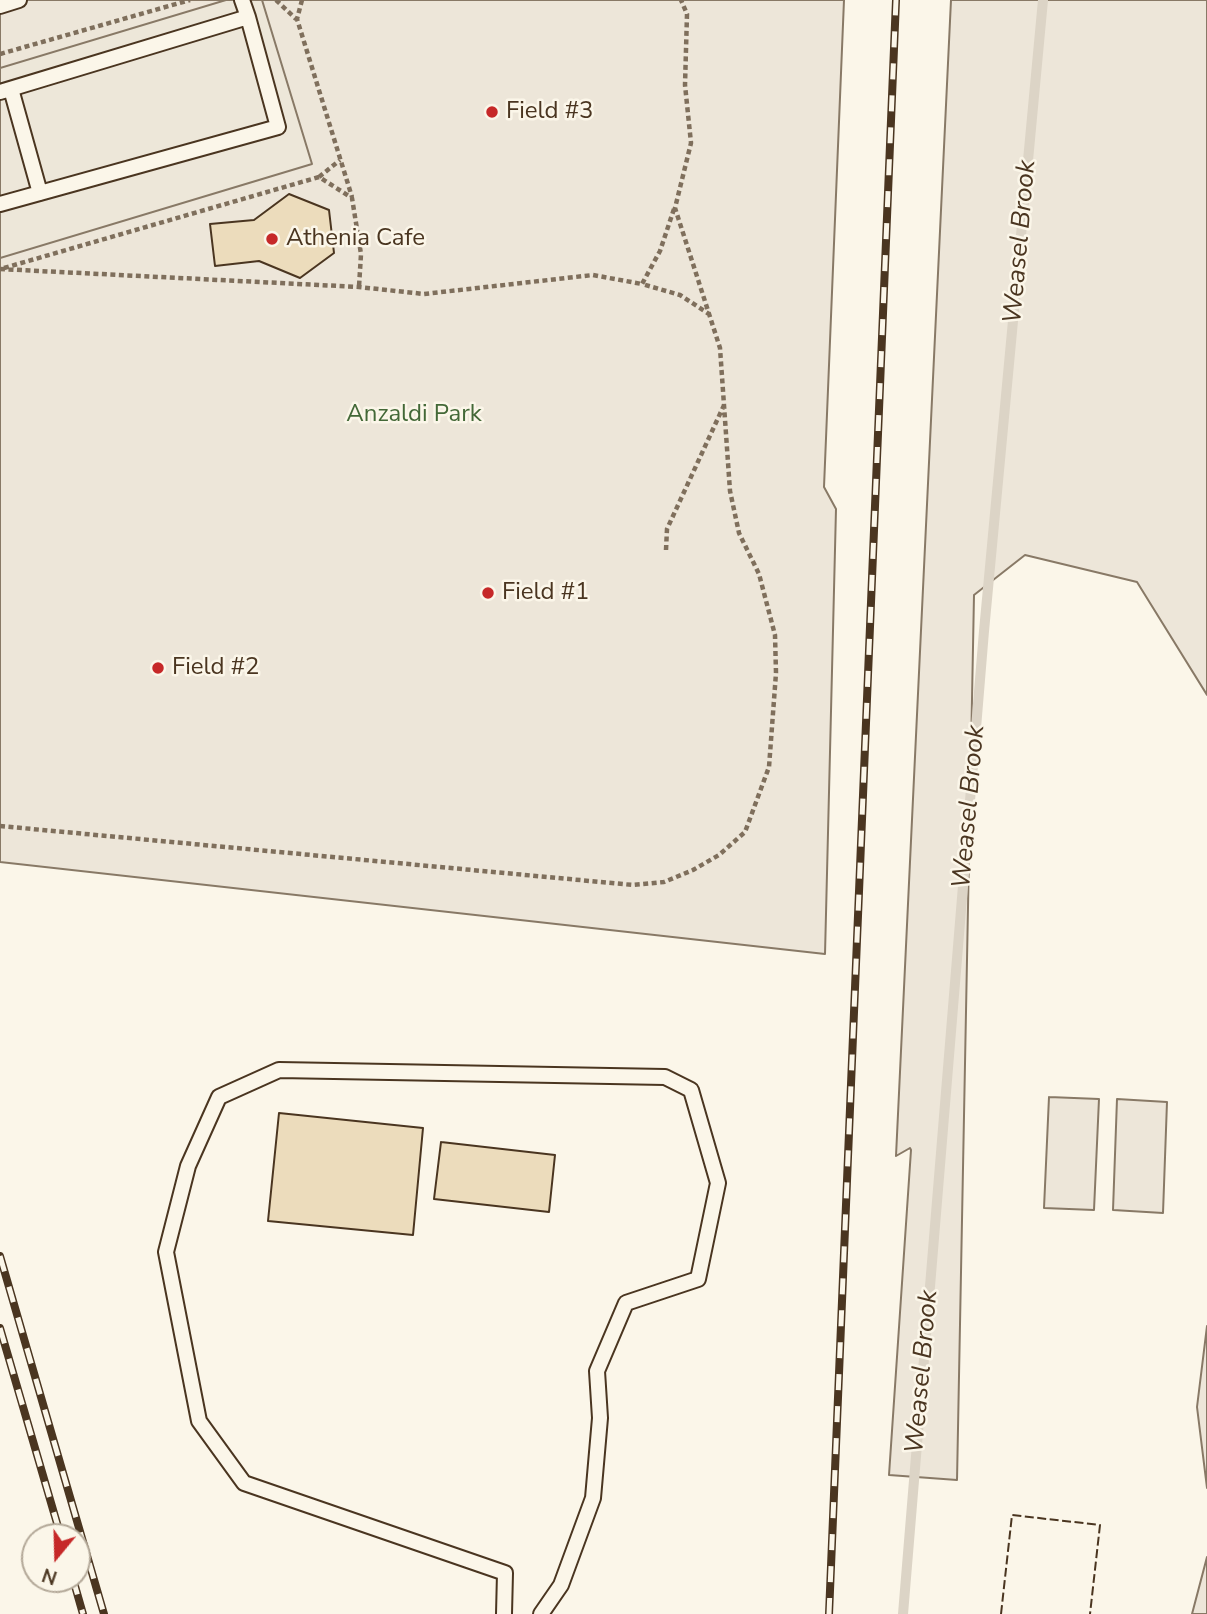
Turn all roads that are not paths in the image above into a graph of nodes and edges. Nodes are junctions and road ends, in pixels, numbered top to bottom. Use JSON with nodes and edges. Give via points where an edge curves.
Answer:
{"nodes":[{"id":1,"x":19,"y":0,"type":"edge"},
{"id":2,"x":242,"y":0,"type":"edge"},
{"id":3,"x":0,"y":6,"type":"edge"},
{"id":4,"x":248,"y":17,"type":"junction"},
{"id":5,"x":5,"y":90,"type":"edge"},
{"id":6,"x":40,"y":193,"type":"junction"},
{"id":7,"x":0,"y":204,"type":"edge"},
{"id":8,"x":504,"y":1614,"type":"edge"},
{"id":9,"x":541,"y":1614,"type":"edge"}],
"edges":[{"from":1,"to":3,"type":"lane"},
{"from":2,"to":4,"type":"lane"},
{"from":4,"to":5,"type":"lane"},
{"from":4,"to":6,"type":"lane","via":[[278,127]]},
{"from":5,"to":6,"type":"lane"},
{"from":6,"to":7,"type":"lane"},
{"from":8,"to":9,"type":"lane","via":[[505,1573],[244,1483],[199,1421],[166,1252],[188,1166],[219,1097],[279,1070],[664,1077],[691,1090],[718,1183],[698,1279],[626,1303],[597,1371],[600,1418],[593,1498],[561,1586]]}]}
